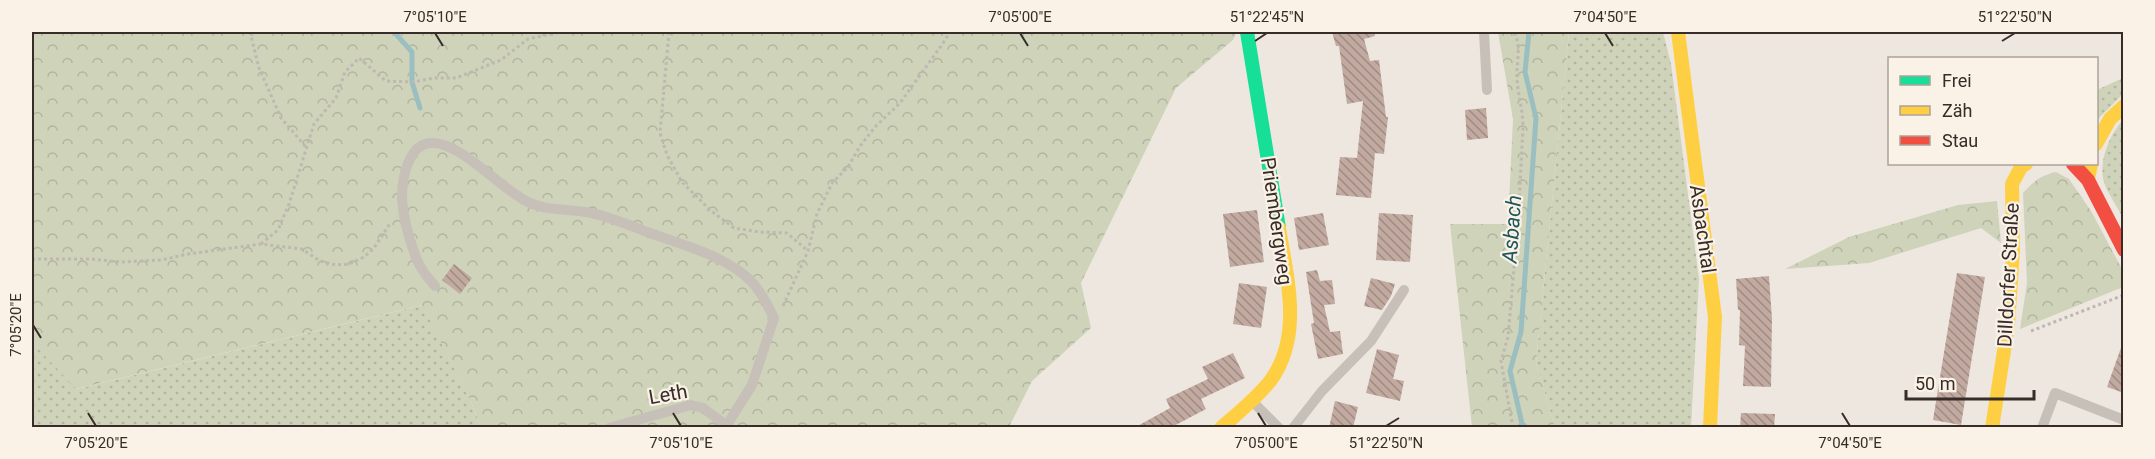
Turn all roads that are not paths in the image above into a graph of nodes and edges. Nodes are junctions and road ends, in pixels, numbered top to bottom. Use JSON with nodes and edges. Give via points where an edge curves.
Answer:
{"nodes":[{"id":1,"x":1247,"y":32,"type":"edge"},
{"id":2,"x":1484,"y":32,"type":"edge"},
{"id":3,"x":1678,"y":32,"type":"edge"},
{"id":4,"x":1487,"y":90,"type":"dead end"},
{"id":5,"x":2124,"y":106,"type":"edge"},
{"id":6,"x":2098,"y":142,"type":"edge"},
{"id":7,"x":2024,"y":165,"type":"edge"},
{"id":8,"x":2074,"y":165,"type":"edge"},
{"id":9,"x":2091,"y":165,"type":"edge"},
{"id":10,"x":2088,"y":180,"type":"junction"},
{"id":11,"x":2124,"y":250,"type":"edge"},
{"id":12,"x":435,"y":286,"type":"dead end"},
{"id":13,"x":1404,"y":290,"type":"dead end"},
{"id":14,"x":1252,"y":401,"type":"junction"},
{"id":15,"x":2124,"y":420,"type":"edge"},
{"id":16,"x":726,"y":426,"type":"edge"},
{"id":17,"x":609,"y":428,"type":"edge"},
{"id":18,"x":1221,"y":428,"type":"edge"},
{"id":19,"x":1279,"y":428,"type":"edge"},
{"id":20,"x":1293,"y":428,"type":"edge"},
{"id":21,"x":1710,"y":428,"type":"edge"},
{"id":22,"x":1992,"y":428,"type":"edge"},
{"id":23,"x":2042,"y":428,"type":"edge"}],
"edges":[{"from":1,"to":14,"type":"main road","name":"Priembergweg","via":[[1282,249],[1289,327],[1288,343],[1274,375]]},
{"from":2,"to":4,"type":"lane"},
{"from":3,"to":21,"type":"main road","name":"Asbachtal","via":[[1714,318]]},
{"from":5,"to":6,"type":"main road","via":[[2110,119]]},
{"from":7,"to":22,"type":"main road","name":"Dilldorfer Straße","via":[[2013,184],[2008,325]]},
{"from":8,"to":10,"type":"main road"},
{"from":9,"to":10,"type":"main road"},
{"from":10,"to":11,"type":"main road"},
{"from":12,"to":16,"type":"lane","via":[[417,258],[402,199],[410,157],[425,144],[444,144],[528,202],[544,208],[591,213],[726,263],[756,285],[774,318],[752,385]]},
{"from":13,"to":20,"type":"lane","via":[[1371,341],[1322,391]]},
{"from":14,"to":18,"type":"main road","name":"Priembergweg"},
{"from":14,"to":19,"type":"lane"},
{"from":15,"to":23,"type":"lane","via":[[2055,393]]},
{"from":16,"to":17,"type":"lane","name":"Leth","via":[[703,408],[691,405]]}]}
